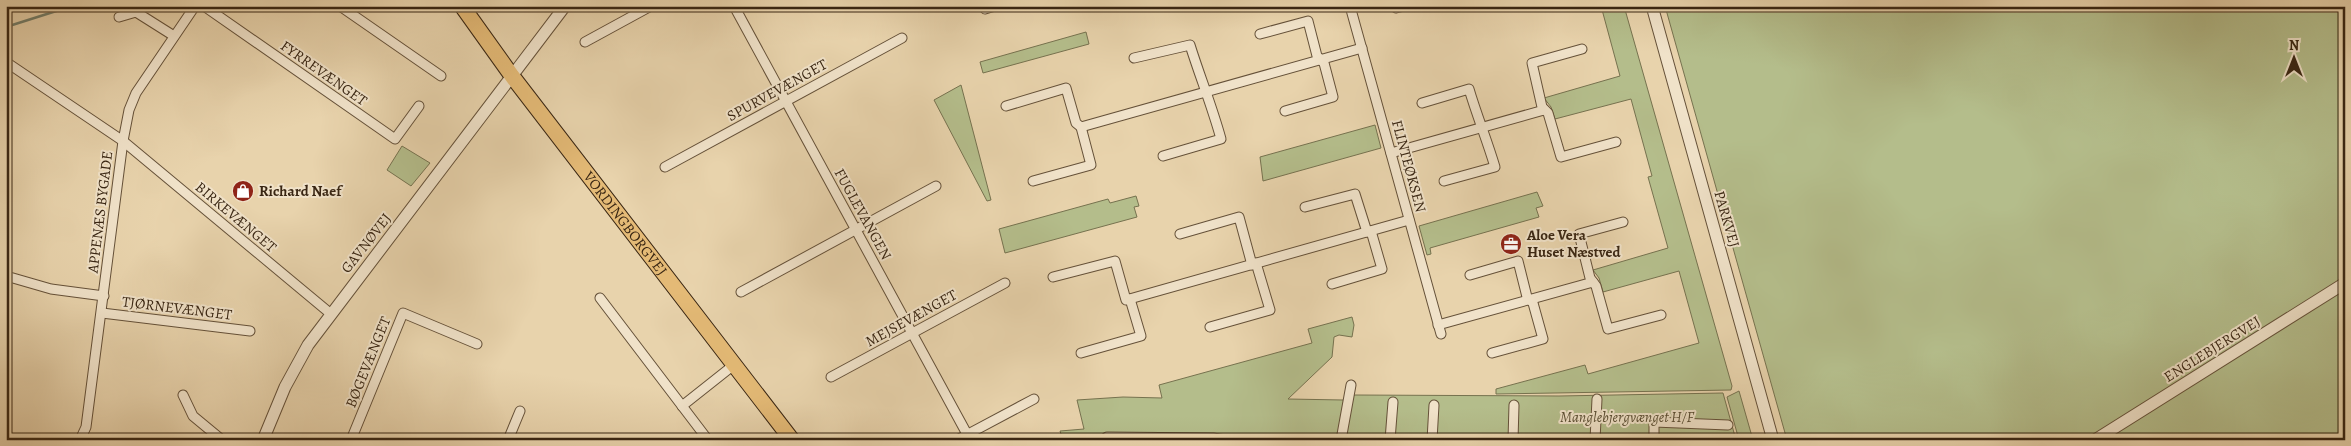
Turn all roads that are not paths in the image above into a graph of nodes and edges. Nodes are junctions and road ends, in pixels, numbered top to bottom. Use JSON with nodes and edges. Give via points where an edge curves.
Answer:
{"nodes":[{"id":1,"x":195,"y":6,"type":"edge"},
{"id":2,"x":204,"y":6,"type":"edge"},
{"id":3,"x":340,"y":6,"type":"edge"},
{"id":4,"x":462,"y":6,"type":"edge"},
{"id":5,"x":565,"y":6,"type":"edge"},
{"id":6,"x":651,"y":6,"type":"edge"},
{"id":7,"x":734,"y":6,"type":"edge"},
{"id":8,"x":995,"y":6,"type":"edge"},
{"id":9,"x":1350,"y":6,"type":"edge"},
{"id":10,"x":1652,"y":6,"type":"edge"},
{"id":11,"x":985,"y":9,"type":"dead end"},
{"id":12,"x":118,"y":17,"type":"dead end"},
{"id":13,"x":1260,"y":34,"type":"dead end"},
{"id":14,"x":174,"y":36,"type":"junction"},
{"id":15,"x":902,"y":38,"type":"dead end"},
{"id":16,"x":585,"y":42,"type":"dead end"},
{"id":17,"x":1362,"y":48,"type":"junction"},
{"id":18,"x":1582,"y":49,"type":"dead end"},
{"id":19,"x":1134,"y":58,"type":"dead end"},
{"id":20,"x":1320,"y":60,"type":"junction"},
{"id":21,"x":6,"y":62,"type":"edge"},
{"id":22,"x":441,"y":76,"type":"dead end"},
{"id":23,"x":512,"y":76,"type":"junction"},
{"id":24,"x":1206,"y":92,"type":"junction"},
{"id":25,"x":786,"y":102,"type":"junction"},
{"id":26,"x":1422,"y":103,"type":"dead end"},
{"id":27,"x":419,"y":106,"type":"dead end"},
{"id":28,"x":1006,"y":106,"type":"dead end"},
{"id":29,"x":1544,"y":110,"type":"junction"},
{"id":30,"x":1285,"y":111,"type":"dead end"},
{"id":31,"x":1081,"y":127,"type":"junction"},
{"id":32,"x":1482,"y":127,"type":"junction"},
{"id":33,"x":123,"y":141,"type":"junction"},
{"id":34,"x":1616,"y":142,"type":"dead end"},
{"id":35,"x":1391,"y":153,"type":"junction"},
{"id":36,"x":1163,"y":156,"type":"dead end"},
{"id":37,"x":665,"y":167,"type":"dead end"},
{"id":38,"x":1444,"y":180,"type":"dead end"},
{"id":39,"x":1033,"y":181,"type":"dead end"},
{"id":40,"x":936,"y":186,"type":"dead end"},
{"id":41,"x":1306,"y":207,"type":"dead end"},
{"id":42,"x":1409,"y":220,"type":"junction"},
{"id":43,"x":1623,"y":222,"type":"dead end"},
{"id":44,"x":856,"y":231,"type":"junction"},
{"id":45,"x":1369,"y":231,"type":"junction"},
{"id":46,"x":1180,"y":234,"type":"dead end"},
{"id":47,"x":1254,"y":264,"type":"junction"},
{"id":48,"x":1470,"y":275,"type":"dead end"},
{"id":49,"x":6,"y":276,"type":"edge"},
{"id":50,"x":1053,"y":277,"type":"dead end"},
{"id":51,"x":1593,"y":282,"type":"junction"},
{"id":52,"x":1004,"y":283,"type":"dead end"},
{"id":53,"x":2345,"y":283,"type":"edge"},
{"id":54,"x":1332,"y":284,"type":"dead end"},
{"id":55,"x":741,"y":292,"type":"dead end"},
{"id":56,"x":104,"y":296,"type":"junction"},
{"id":57,"x":600,"y":298,"type":"dead end"},
{"id":58,"x":1130,"y":299,"type":"junction"},
{"id":59,"x":1530,"y":300,"type":"junction"},
{"id":60,"x":102,"y":313,"type":"junction"},
{"id":61,"x":331,"y":314,"type":"junction"},
{"id":62,"x":1661,"y":316,"type":"dead end"},
{"id":63,"x":1210,"y":327,"type":"dead end"},
{"id":64,"x":250,"y":331,"type":"dead end"},
{"id":65,"x":912,"y":333,"type":"junction"},
{"id":66,"x":477,"y":344,"type":"dead end"},
{"id":67,"x":1082,"y":353,"type":"dead end"},
{"id":68,"x":1492,"y":353,"type":"dead end"},
{"id":69,"x":735,"y":364,"type":"junction"},
{"id":70,"x":831,"y":377,"type":"dead end"},
{"id":71,"x":1351,"y":385,"type":"dead end"},
{"id":72,"x":183,"y":395,"type":"dead end"},
{"id":73,"x":1034,"y":399,"type":"dead end"},
{"id":74,"x":1597,"y":399,"type":"dead end"},
{"id":75,"x":1393,"y":402,"type":"dead end"},
{"id":76,"x":1434,"y":405,"type":"dead end"},
{"id":77,"x":1514,"y":405,"type":"dead end"},
{"id":78,"x":682,"y":406,"type":"junction"},
{"id":79,"x":520,"y":411,"type":"dead end"},
{"id":80,"x":1728,"y":425,"type":"dead end"},
{"id":81,"x":967,"y":434,"type":"junction"},
{"id":82,"x":1173,"y":439,"type":"edge"},
{"id":83,"x":80,"y":440,"type":"edge"},
{"id":84,"x":222,"y":440,"type":"edge"},
{"id":85,"x":263,"y":440,"type":"edge"},
{"id":86,"x":351,"y":440,"type":"edge"},
{"id":87,"x":508,"y":440,"type":"edge"},
{"id":88,"x":708,"y":440,"type":"edge"},
{"id":89,"x":792,"y":440,"type":"edge"},
{"id":90,"x":957,"y":440,"type":"edge"},
{"id":91,"x":1103,"y":440,"type":"edge"},
{"id":92,"x":1226,"y":440,"type":"edge"},
{"id":93,"x":1341,"y":440,"type":"edge"},
{"id":94,"x":1390,"y":440,"type":"edge"},
{"id":95,"x":1432,"y":440,"type":"edge"},
{"id":96,"x":1513,"y":440,"type":"edge"},
{"id":97,"x":1595,"y":440,"type":"edge"},
{"id":98,"x":1654,"y":440,"type":"edge"},
{"id":99,"x":1774,"y":440,"type":"edge"},
{"id":100,"x":2095,"y":440,"type":"edge"}],
"edges":[{"from":1,"to":14,"type":"street","name":"APPENÆS BYGADE"},
{"from":2,"to":27,"type":"street","name":"FYRREVÆNGET","via":[[396,139]]},
{"from":3,"to":22,"type":"street"},
{"from":4,"to":23,"type":"main road","name":"VORDINGBORGVEJ"},
{"from":5,"to":23,"type":"street","name":"GAVNØVEJ"},
{"from":6,"to":16,"type":"street"},
{"from":7,"to":25,"type":"street","name":"FUGLEVANGEN"},
{"from":8,"to":11,"type":"street"},
{"from":9,"to":17,"type":"street","name":"FLINTEØKSEN"},
{"from":10,"to":99,"type":"street","name":"PARKVEJ"},
{"from":12,"to":14,"type":"street","via":[[136,12]]},
{"from":13,"to":20,"type":"street","via":[[1308,21]]},
{"from":14,"to":33,"type":"street","name":"APPENÆS BYGADE","via":[[136,93]]},
{"from":15,"to":25,"type":"street","name":"SPURVEVÆNGET"},
{"from":17,"to":20,"type":"street"},
{"from":17,"to":35,"type":"street","name":"FLINTEØKSEN"},
{"from":18,"to":29,"type":"street","via":[[1532,63]]},
{"from":19,"to":24,"type":"street","via":[[1190,45]]},
{"from":20,"to":24,"type":"street"},
{"from":20,"to":30,"type":"street","via":[[1324,63],[1333,97]]},
{"from":21,"to":33,"type":"street","name":"BIRKEVÆNGET"},
{"from":23,"to":61,"type":"street","name":"GAVNØVEJ"},
{"from":23,"to":69,"type":"main road","name":"VORDINGBORGVEJ"},
{"from":24,"to":31,"type":"street"},
{"from":24,"to":36,"type":"street","via":[[1221,138]]},
{"from":25,"to":37,"type":"street","name":"SPURVEVÆNGET"},
{"from":25,"to":44,"type":"street","name":"FUGLEVANGEN"},
{"from":26,"to":32,"type":"street","via":[[1469,89]]},
{"from":28,"to":31,"type":"street","via":[[1066,88],[1076,123]]},
{"from":29,"to":32,"type":"street"},
{"from":29,"to":34,"type":"street","via":[[1548,112],[1561,157]]},
{"from":31,"to":39,"type":"street","via":[[1091,165]]},
{"from":32,"to":35,"type":"street"},
{"from":32,"to":38,"type":"street","via":[[1496,167]]},
{"from":33,"to":56,"type":"street","name":"APPENÆS BYGADE"},
{"from":33,"to":61,"type":"street","name":"BIRKEVÆNGET"},
{"from":35,"to":42,"type":"street","name":"FLINTEØKSEN"},
{"from":40,"to":44,"type":"street"},
{"from":41,"to":45,"type":"street","via":[[1355,194]]},
{"from":42,"to":45,"type":"street"},
{"from":42,"to":59,"type":"street","name":"FLINTEØKSEN","via":[[1440,330]]},
{"from":43,"to":51,"type":"street","via":[[1579,234]]},
{"from":44,"to":55,"type":"street"},
{"from":44,"to":65,"type":"street","name":"FUGLEVANGEN"},
{"from":45,"to":47,"type":"street"},
{"from":45,"to":54,"type":"street","via":[[1382,269]]},
{"from":46,"to":47,"type":"street","via":[[1239,217]]},
{"from":47,"to":58,"type":"street"},
{"from":47,"to":63,"type":"street","via":[[1270,310]]},
{"from":48,"to":59,"type":"street","via":[[1518,261]]},
{"from":49,"to":56,"type":"street","via":[[51,289]]},
{"from":50,"to":58,"type":"street","via":[[1115,261],[1126,300]]},
{"from":51,"to":59,"type":"street"},
{"from":51,"to":62,"type":"street","via":[[1608,329]]},
{"from":52,"to":65,"type":"street","name":"MEJSEVÆNGET"},
{"from":53,"to":100,"type":"street","name":"ENGLEBJERGVEJ"},
{"from":56,"to":60,"type":"street","name":"APPENÆS BYGADE"},
{"from":57,"to":78,"type":"street"},
{"from":58,"to":67,"type":"street","via":[[1141,336]]},
{"from":59,"to":68,"type":"street","via":[[1534,303],[1543,338]]},
{"from":60,"to":64,"type":"street","name":"TJØRNEVÆNGET"},
{"from":60,"to":83,"type":"street","name":"APPENÆS BYGADE","via":[[86,427]]},
{"from":61,"to":85,"type":"street","name":"GAVNØVEJ","via":[[297,364]]},
{"from":65,"to":70,"type":"street","name":"MEJSEVÆNGET"},
{"from":65,"to":81,"type":"street","name":"FUGLEVANGEN"},
{"from":66,"to":86,"type":"street","name":"BØGEVÆNGET","via":[[403,313]]},
{"from":69,"to":78,"type":"street"},
{"from":69,"to":89,"type":"main road","name":"VORDINGBORGVEJ"},
{"from":71,"to":93,"type":"street"},
{"from":72,"to":84,"type":"street","via":[[193,416]]},
{"from":73,"to":81,"type":"street"},
{"from":74,"to":97,"type":"street"},
{"from":75,"to":94,"type":"street"},
{"from":76,"to":95,"type":"street"},
{"from":77,"to":96,"type":"street"},
{"from":78,"to":88,"type":"street"},
{"from":79,"to":87,"type":"street"},
{"from":80,"to":98,"type":"street","via":[[1654,422]]},
{"from":81,"to":90,"type":"street"},
{"from":82,"to":91,"type":"street","via":[[1107,437]]},
{"from":82,"to":92,"type":"street"}]}
